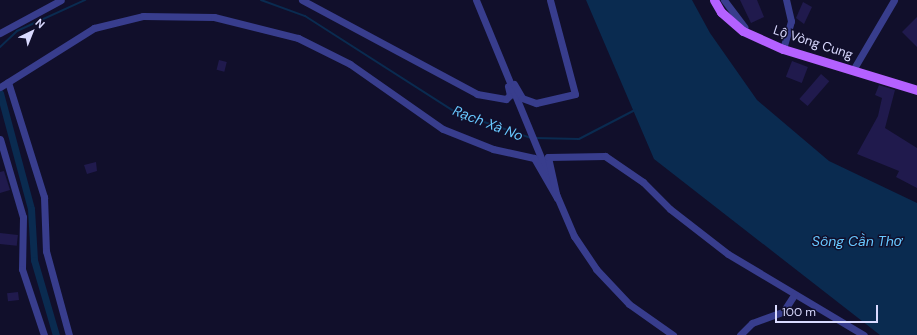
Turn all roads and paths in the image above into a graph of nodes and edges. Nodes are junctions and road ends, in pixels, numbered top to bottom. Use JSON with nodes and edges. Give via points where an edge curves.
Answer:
{"nodes":[{"id":1,"x":61,"y":0,"type":"edge"},
{"id":2,"x":302,"y":0,"type":"edge"},
{"id":3,"x":476,"y":0,"type":"edge"},
{"id":4,"x":550,"y":0,"type":"edge"},
{"id":5,"x":714,"y":0,"type":"edge"},
{"id":6,"x":724,"y":0,"type":"edge"},
{"id":7,"x":786,"y":0,"type":"edge"},
{"id":8,"x":894,"y":0,"type":"edge"},
{"id":9,"x":0,"y":33,"type":"edge"},
{"id":10,"x":750,"y":35,"type":"junction"},
{"id":11,"x":783,"y":49,"type":"junction"},
{"id":12,"x":854,"y":70,"type":"junction"},
{"id":13,"x":508,"y":78,"type":"junction"},
{"id":14,"x":5,"y":84,"type":"edge"},
{"id":15,"x":917,"y":90,"type":"edge"},
{"id":16,"x":0,"y":139,"type":"edge"},
{"id":17,"x":557,"y":198,"type":"junction"},
{"id":18,"x":794,"y":295,"type":"junction"},
{"id":19,"x":44,"y":335,"type":"edge"},
{"id":20,"x":69,"y":335,"type":"edge"},
{"id":21,"x":673,"y":335,"type":"edge"},
{"id":22,"x":740,"y":335,"type":"edge"},
{"id":23,"x":864,"y":335,"type":"edge"}],
"edges":[{"from":1,"to":9,"type":"street"},
{"from":2,"to":13,"type":"street","via":[[477,94],[506,99],[510,95]]},
{"from":3,"to":13,"type":"street"},
{"from":4,"to":13,"type":"street","via":[[575,94],[543,104],[529,102]]},
{"from":5,"to":10,"type":"main road","name":"Lộ Vòng Cung","via":[[729,20]]},
{"from":6,"to":10,"type":"street"},
{"from":7,"to":11,"type":"street","via":[[791,21]]},
{"from":8,"to":12,"type":"street"},
{"from":10,"to":11,"type":"main road","name":"Lộ Vòng Cung"},
{"from":11,"to":12,"type":"main road","name":"Lộ Vòng Cung"},
{"from":12,"to":15,"type":"main road","name":"Lộ Vòng Cung"},
{"from":13,"to":17,"type":"street"},
{"from":14,"to":17,"type":"street","via":[[86,32],[133,18],[196,15],[253,24],[298,38],[350,64],[425,119],[456,135],[534,158]]},
{"from":14,"to":20,"type":"street","via":[[44,197],[46,251]]},
{"from":16,"to":19,"type":"street","via":[[23,217],[22,270]]},
{"from":17,"to":18,"type":"street","via":[[548,157],[605,156],[643,182],[670,209],[728,254]]},
{"from":17,"to":21,"type":"street","via":[[574,236],[606,280],[629,304]]},
{"from":18,"to":22,"type":"street","via":[[783,312],[752,323]]},
{"from":18,"to":23,"type":"street"}]}
